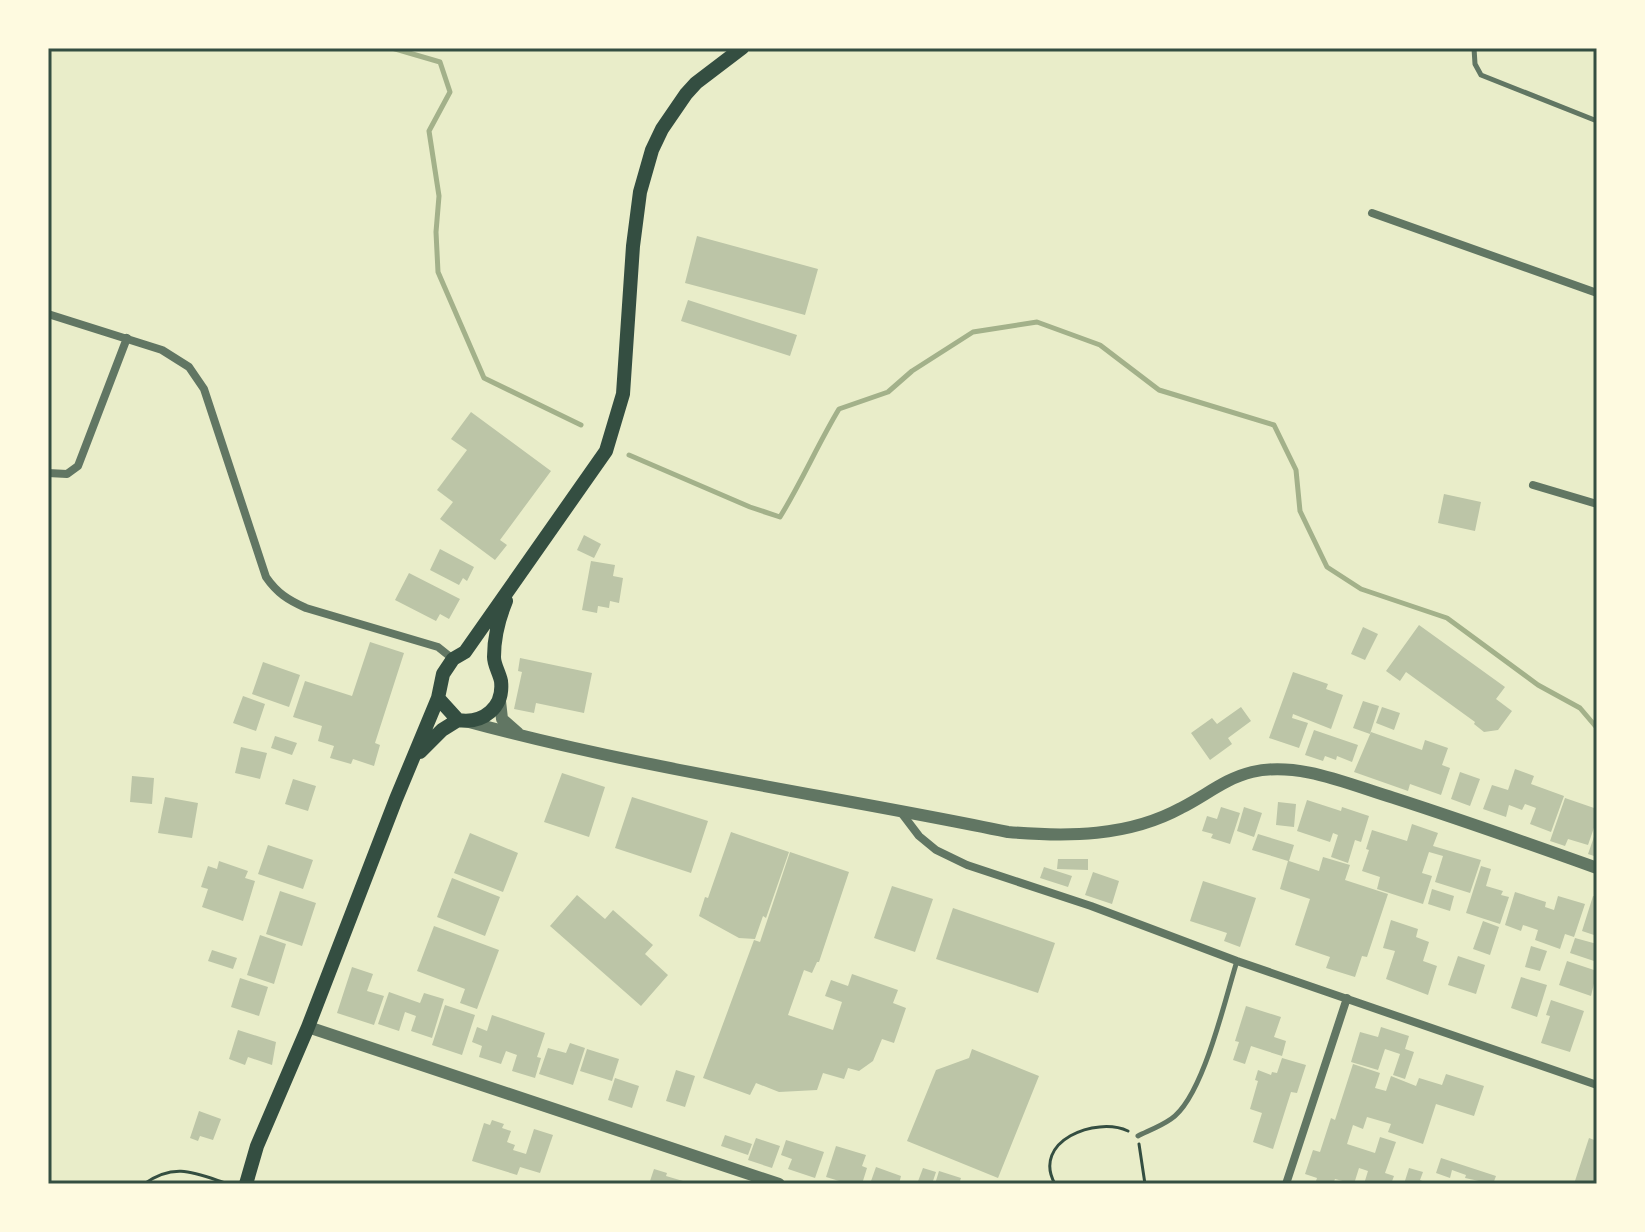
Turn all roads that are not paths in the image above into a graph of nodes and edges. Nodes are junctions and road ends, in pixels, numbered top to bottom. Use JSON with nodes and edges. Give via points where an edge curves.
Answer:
{"nodes":[{"id":1,"x":742,"y":48,"type":"edge"},
{"id":2,"x":1474,"y":48,"type":"edge"},
{"id":3,"x":1597,"y":121,"type":"edge"},
{"id":4,"x":1372,"y":213,"type":"dead end"},
{"id":5,"x":1597,"y":293,"type":"edge"},
{"id":6,"x":48,"y":314,"type":"edge"},
{"id":7,"x":127,"y":338,"type":"junction"},
{"id":8,"x":48,"y":473,"type":"edge"},
{"id":9,"x":1533,"y":485,"type":"dead end"},
{"id":10,"x":1597,"y":504,"type":"edge"},
{"id":11,"x":511,"y":586,"type":"junction"},
{"id":12,"x":459,"y":655,"type":"junction"},
{"id":13,"x":494,"y":661,"type":"junction"},
{"id":14,"x":438,"y":698,"type":"junction"},
{"id":15,"x":500,"y":701,"type":"junction"},
{"id":16,"x":464,"y":721,"type":"junction"},
{"id":17,"x":524,"y":737,"type":"junction"},
{"id":18,"x":408,"y":769,"type":"junction"},
{"id":19,"x":899,"y":810,"type":"junction"},
{"id":20,"x":1597,"y":868,"type":"edge"},
{"id":21,"x":1237,"y":961,"type":"junction"},
{"id":22,"x":1347,"y":998,"type":"junction"},
{"id":23,"x":308,"y":1027,"type":"junction"},
{"id":24,"x":1597,"y":1085,"type":"edge"},
{"id":25,"x":1138,"y":1136,"type":"road end"},
{"id":26,"x":246,"y":1184,"type":"edge"},
{"id":27,"x":779,"y":1184,"type":"edge"},
{"id":28,"x":1286,"y":1184,"type":"edge"}],
"edges":[{"from":1,"to":11,"type":"main road","via":[[696,83],[657,140],[640,192],[618,418],[606,451]]},
{"from":2,"to":3,"type":"lane","via":[[1481,75]]},
{"from":4,"to":5,"type":"street"},
{"from":6,"to":7,"type":"street"},
{"from":7,"to":8,"type":"street","via":[[78,466],[67,474]]},
{"from":7,"to":12,"type":"street","via":[[189,367],[204,389],[266,577],[275,590],[306,608]]},
{"from":9,"to":10,"type":"street"},
{"from":11,"to":12,"type":"main road"},
{"from":11,"to":13,"type":"main road"},
{"from":12,"to":13,"type":"main road"},
{"from":12,"to":14,"type":"main road","via":[[443,674]]},
{"from":13,"to":15,"type":"main road"},
{"from":14,"to":16,"type":"main road"},
{"from":14,"to":18,"type":"main road"},
{"from":15,"to":16,"type":"main road","via":[[492,711]]},
{"from":15,"to":17,"type":"street","via":[[502,719]]},
{"from":16,"to":17,"type":"street"},
{"from":16,"to":18,"type":"main road","via":[[442,730]]},
{"from":17,"to":19,"type":"street"},
{"from":18,"to":23,"type":"main road"},
{"from":19,"to":20,"type":"street","via":[[1008,832],[1081,835],[1165,816],[1252,772],[1289,770],[1341,781]]},
{"from":19,"to":21,"type":"street","via":[[927,843],[967,865]]},
{"from":21,"to":22,"type":"street"},
{"from":21,"to":25,"type":"lane","via":[[1188,1101],[1173,1119]]},
{"from":22,"to":24,"type":"street"},
{"from":22,"to":28,"type":"street"},
{"from":23,"to":26,"type":"main road"},
{"from":23,"to":27,"type":"street"}]}
